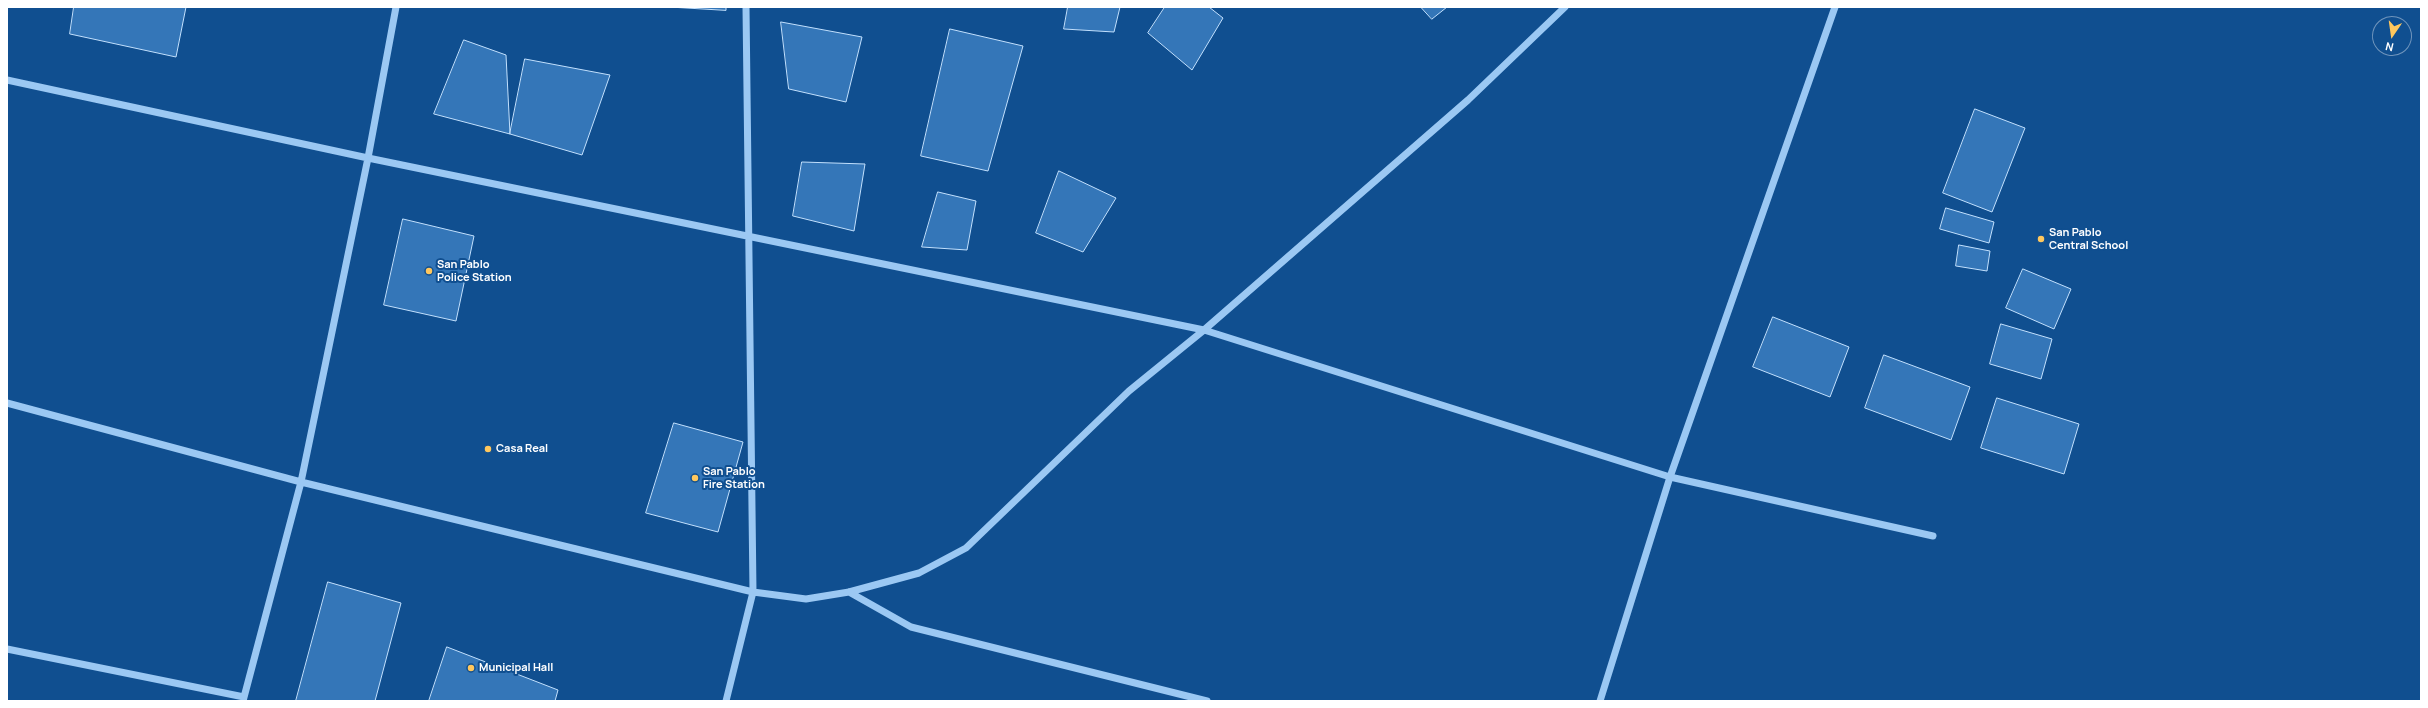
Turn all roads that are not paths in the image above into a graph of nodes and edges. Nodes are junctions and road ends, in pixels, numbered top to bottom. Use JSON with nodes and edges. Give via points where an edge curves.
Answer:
{"nodes":[{"id":1,"x":396,"y":7,"type":"edge"},
{"id":2,"x":746,"y":7,"type":"edge"},
{"id":3,"x":1566,"y":7,"type":"edge"},
{"id":4,"x":1835,"y":7,"type":"edge"},
{"id":5,"x":7,"y":80,"type":"edge"},
{"id":6,"x":368,"y":158,"type":"junction"},
{"id":7,"x":750,"y":237,"type":"junction"},
{"id":8,"x":1204,"y":330,"type":"junction"},
{"id":9,"x":7,"y":403,"type":"edge"},
{"id":10,"x":1670,"y":477,"type":"junction"},
{"id":11,"x":301,"y":482,"type":"junction"},
{"id":12,"x":1933,"y":536,"type":"dead end"},
{"id":13,"x":753,"y":592,"type":"junction"},
{"id":14,"x":849,"y":592,"type":"junction"},
{"id":15,"x":7,"y":649,"type":"edge"},
{"id":16,"x":243,"y":699,"type":"edge"},
{"id":17,"x":726,"y":701,"type":"edge"},
{"id":18,"x":1207,"y":701,"type":"edge"},
{"id":19,"x":1600,"y":701,"type":"edge"}],
"edges":[{"from":1,"to":6,"type":"street"},
{"from":2,"to":7,"type":"street"},
{"from":3,"to":8,"type":"street","via":[[1468,100]]},
{"from":4,"to":10,"type":"street"},
{"from":5,"to":6,"type":"street"},
{"from":6,"to":7,"type":"street"},
{"from":6,"to":11,"type":"street"},
{"from":7,"to":8,"type":"street"},
{"from":7,"to":13,"type":"street"},
{"from":8,"to":10,"type":"street"},
{"from":8,"to":14,"type":"street","via":[[1129,391],[966,548],[919,573]]},
{"from":9,"to":11,"type":"street"},
{"from":10,"to":12,"type":"street"},
{"from":10,"to":19,"type":"street"},
{"from":11,"to":13,"type":"street"},
{"from":11,"to":16,"type":"street"},
{"from":13,"to":14,"type":"street","via":[[806,599]]},
{"from":13,"to":17,"type":"street"},
{"from":14,"to":18,"type":"street","via":[[910,627]]},
{"from":15,"to":16,"type":"street"}]}
